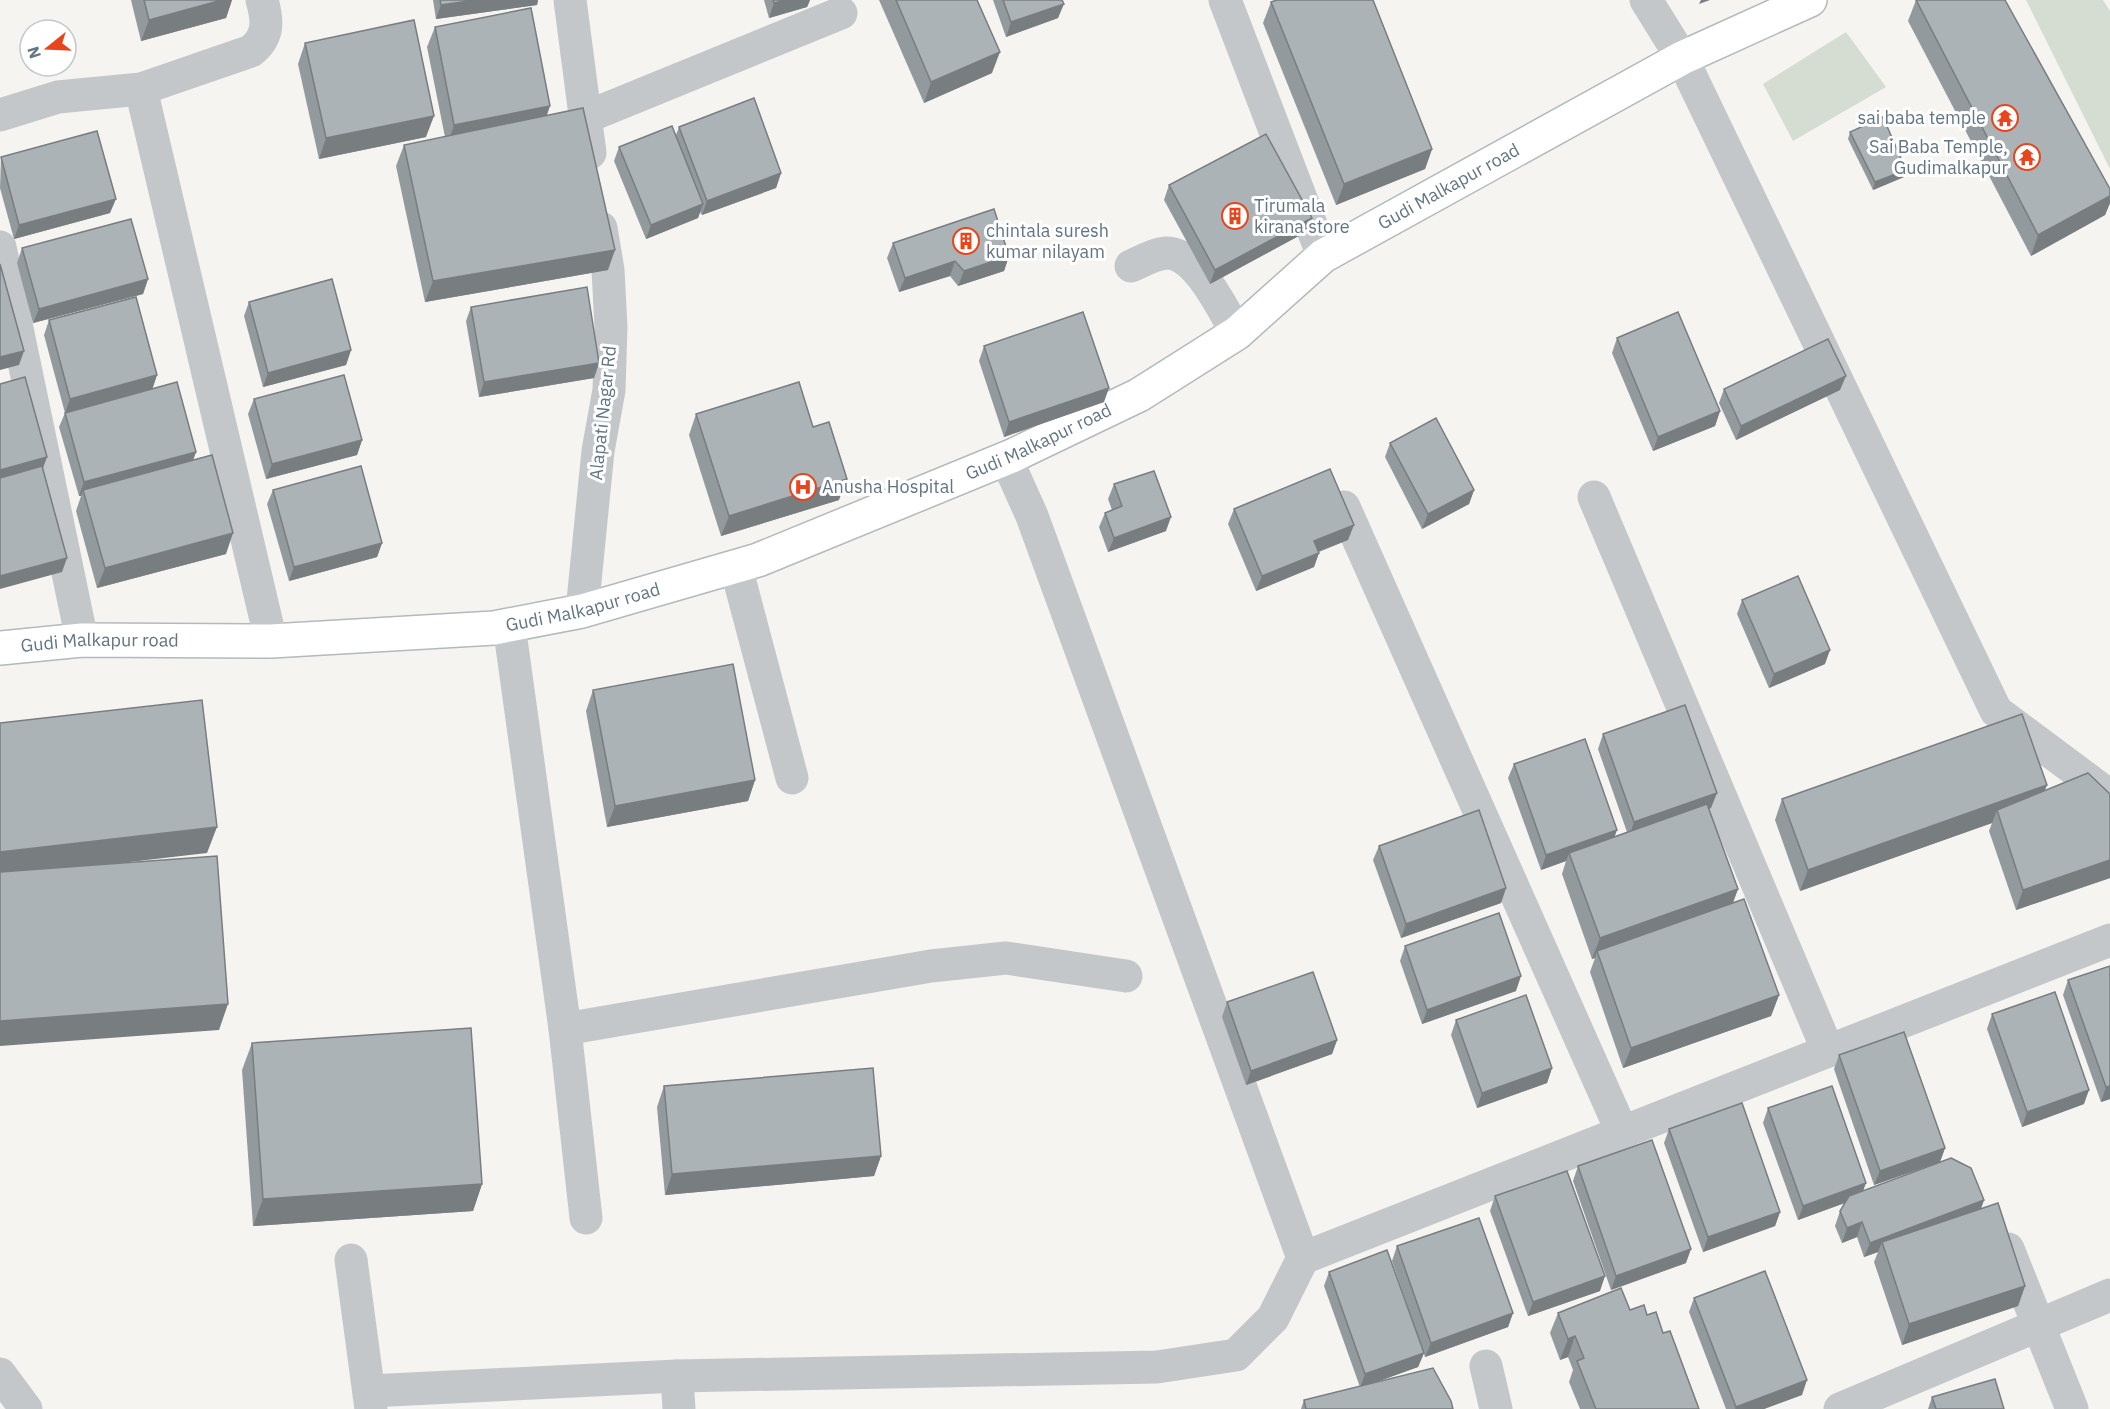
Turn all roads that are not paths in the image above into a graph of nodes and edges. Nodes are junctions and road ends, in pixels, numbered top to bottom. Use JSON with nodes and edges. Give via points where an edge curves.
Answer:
{"nodes":[{"id":1,"x":262,"y":0,"type":"edge"},
{"id":2,"x":570,"y":0,"type":"edge"},
{"id":3,"x":1225,"y":0,"type":"edge"},
{"id":4,"x":1646,"y":0,"type":"edge"},
{"id":5,"x":1810,"y":0,"type":"edge"},
{"id":6,"x":841,"y":13,"type":"dead end"},
{"id":7,"x":1682,"y":58,"type":"junction"},
{"id":8,"x":141,"y":88,"type":"junction"},
{"id":9,"x":0,"y":115,"type":"edge"},
{"id":10,"x":584,"y":118,"type":"junction"},
{"id":11,"x":0,"y":247,"type":"edge"},
{"id":12,"x":1323,"y":256,"type":"junction"},
{"id":13,"x":1131,"y":266,"type":"dead end"},
{"id":14,"x":1237,"y":333,"type":"junction"},
{"id":15,"x":1006,"y":458,"type":"junction"},
{"id":16,"x":1594,"y":497,"type":"dead end"},
{"id":17,"x":1344,"y":507,"type":"edge"},
{"id":18,"x":736,"y":567,"type":"junction"},
{"id":19,"x":582,"y":611,"type":"junction"},
{"id":20,"x":509,"y":625,"type":"junction"},
{"id":21,"x":82,"y":640,"type":"junction"},
{"id":22,"x":271,"y":641,"type":"junction"},
{"id":23,"x":0,"y":648,"type":"edge"},
{"id":24,"x":792,"y":778,"type":"dead end"},
{"id":25,"x":2110,"y":796,"type":"edge"},
{"id":26,"x":2110,"y":940,"type":"edge"},
{"id":27,"x":1126,"y":976,"type":"dead end"},
{"id":28,"x":565,"y":1029,"type":"junction"},
{"id":29,"x":1828,"y":1051,"type":"junction"},
{"id":30,"x":1622,"y":1132,"type":"junction"},
{"id":31,"x":586,"y":1218,"type":"dead end"},
{"id":32,"x":2004,"y":1241,"type":"edge"},
{"id":33,"x":1303,"y":1258,"type":"junction"},
{"id":34,"x":351,"y":1260,"type":"dead end"},
{"id":35,"x":2110,"y":1295,"type":"edge"},
{"id":36,"x":2039,"y":1328,"type":"junction"},
{"id":37,"x":1486,"y":1366,"type":"dead end"},
{"id":38,"x":0,"y":1374,"type":"edge"},
{"id":39,"x":677,"y":1376,"type":"junction"},
{"id":40,"x":370,"y":1400,"type":"edge"},
{"id":41,"x":1852,"y":1407,"type":"edge"},
{"id":42,"x":26,"y":1409,"type":"edge"},
{"id":43,"x":679,"y":1409,"type":"edge"},
{"id":44,"x":1496,"y":1409,"type":"edge"},
{"id":45,"x":2072,"y":1409,"type":"edge"}],
"edges":[{"from":1,"to":8,"type":"street","via":[[268,22],[262,43],[251,51]]},
{"from":2,"to":10,"type":"street","name":"Alapati Nagar Rd"},
{"from":3,"to":12,"type":"street"},
{"from":4,"to":7,"type":"street"},
{"from":5,"to":7,"type":"street","name":"Gudi Malkapur road"},
{"from":6,"to":10,"type":"street"},
{"from":7,"to":12,"type":"street","name":"Gudi Malkapur road"},
{"from":7,"to":25,"type":"street","via":[[1996,711]]},
{"from":8,"to":9,"type":"street","via":[[58,97]]},
{"from":8,"to":22,"type":"street"},
{"from":10,"to":19,"type":"street","name":"Alapati Nagar Rd","via":[[608,270],[611,327],[609,390],[598,452]]},
{"from":11,"to":21,"type":"street"},
{"from":12,"to":14,"type":"street","name":"Gudi Malkapur road"},
{"from":13,"to":14,"type":"street","via":[[1167,253],[1186,258]]},
{"from":14,"to":15,"type":"street","name":"Gudi Malkapur road","via":[[1139,395]]},
{"from":15,"to":18,"type":"street","name":"Gudi Malkapur road"},
{"from":15,"to":33,"type":"street","via":[[1036,527]]},
{"from":16,"to":29,"type":"street"},
{"from":17,"to":30,"type":"street"},
{"from":18,"to":19,"type":"street","name":"Gudi Malkapur road"},
{"from":18,"to":24,"type":"street"},
{"from":19,"to":20,"type":"street","name":"Gudi Malkapur road"},
{"from":20,"to":22,"type":"street","name":"Gudi Malkapur road"},
{"from":20,"to":28,"type":"street"},
{"from":21,"to":22,"type":"street","name":"Gudi Malkapur road"},
{"from":21,"to":23,"type":"street","name":"Gudi Malkapur road"},
{"from":26,"to":29,"type":"street"},
{"from":27,"to":28,"type":"street","via":[[1006,958],[931,966]]},
{"from":28,"to":31,"type":"street"},
{"from":29,"to":30,"type":"street"},
{"from":30,"to":33,"type":"street"},
{"from":32,"to":36,"type":"street"},
{"from":33,"to":39,"type":"street","via":[[1273,1318],[1236,1355],[1157,1367]]},
{"from":34,"to":40,"type":"street"},
{"from":35,"to":36,"type":"street"},
{"from":36,"to":41,"type":"street"},
{"from":36,"to":45,"type":"street"},
{"from":37,"to":44,"type":"street"},
{"from":38,"to":42,"type":"street"},
{"from":39,"to":40,"type":"street"},
{"from":39,"to":43,"type":"street"}]}
